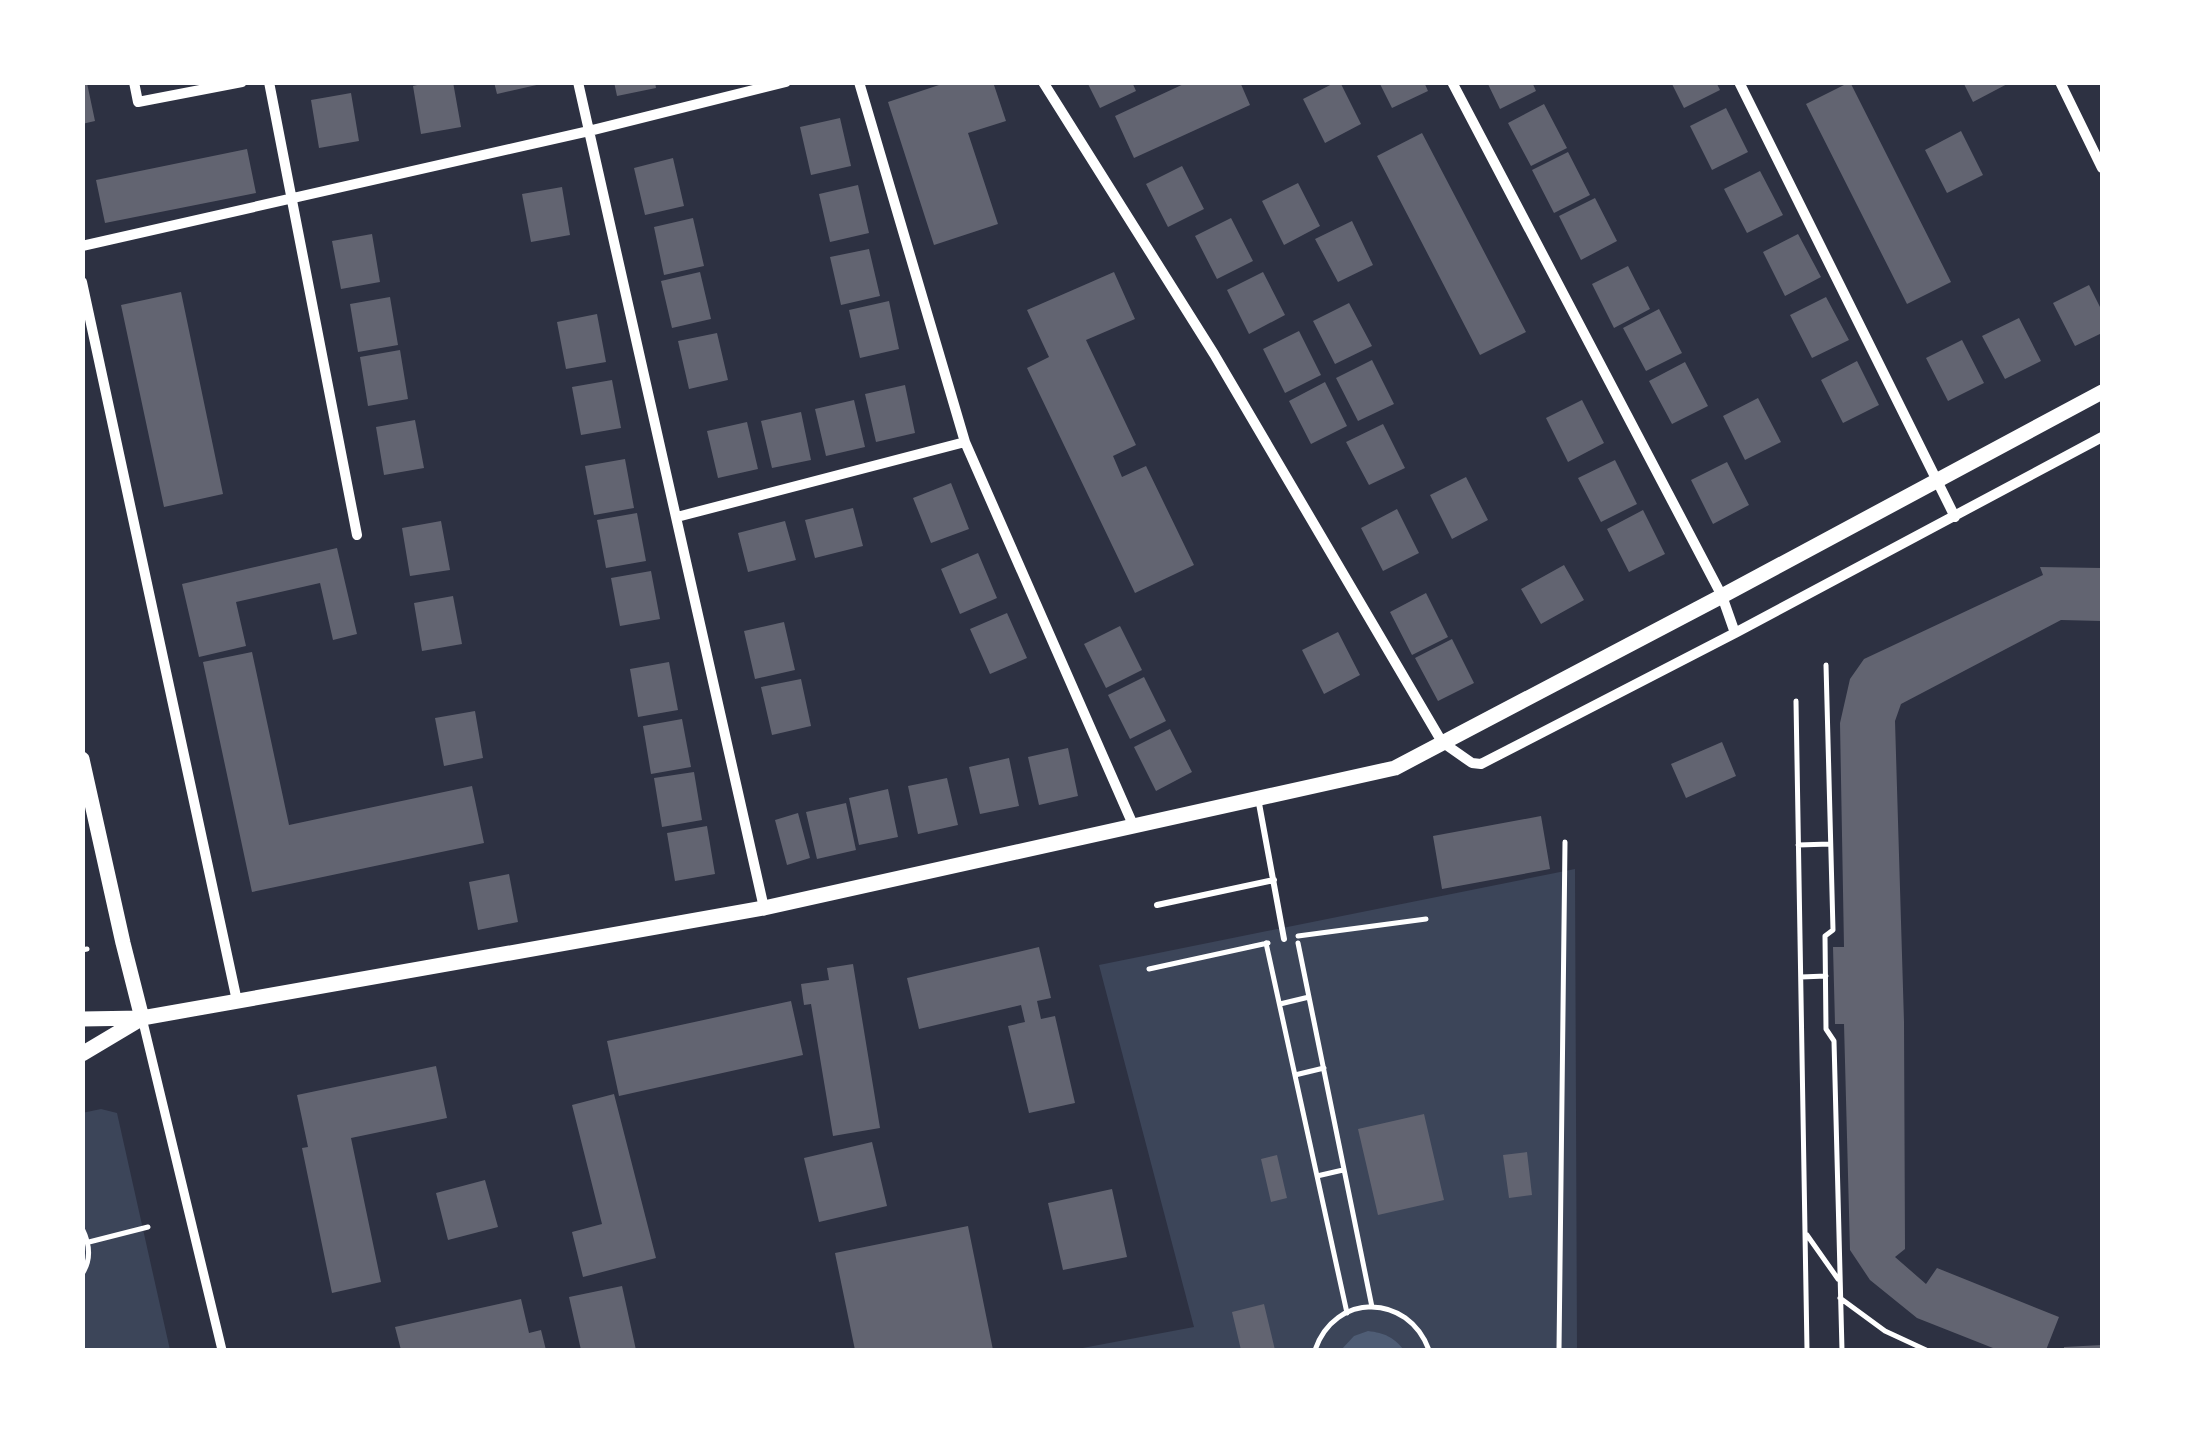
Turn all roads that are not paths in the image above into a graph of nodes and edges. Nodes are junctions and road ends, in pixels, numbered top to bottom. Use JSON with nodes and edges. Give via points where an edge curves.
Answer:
{"nodes":[{"id":1,"x":134,"y":82,"type":"edge"},
{"id":2,"x":242,"y":82,"type":"edge"},
{"id":3,"x":269,"y":82,"type":"edge"},
{"id":4,"x":578,"y":82,"type":"edge"},
{"id":5,"x":786,"y":82,"type":"edge"},
{"id":6,"x":859,"y":82,"type":"edge"},
{"id":7,"x":1043,"y":82,"type":"edge"},
{"id":8,"x":1452,"y":82,"type":"edge"},
{"id":9,"x":1739,"y":82,"type":"edge"},
{"id":10,"x":2060,"y":82,"type":"edge"},
{"id":11,"x":589,"y":131,"type":"junction"},
{"id":12,"x":2102,"y":168,"type":"edge"},
{"id":13,"x":292,"y":198,"type":"junction"},
{"id":14,"x":82,"y":246,"type":"edge"},
{"id":15,"x":82,"y":282,"type":"edge"},
{"id":16,"x":2102,"y":392,"type":"edge"},
{"id":17,"x":2102,"y":437,"type":"edge"},
{"id":18,"x":965,"y":442,"type":"junction"},
{"id":19,"x":1937,"y":480,"type":"junction"},
{"id":20,"x":677,"y":517,"type":"junction"},
{"id":21,"x":1955,"y":517,"type":"junction"},
{"id":22,"x":357,"y":536,"type":"dead end"},
{"id":23,"x":1722,"y":596,"type":"junction"},
{"id":24,"x":1735,"y":633,"type":"junction"},
{"id":25,"x":1442,"y":742,"type":"junction"},
{"id":26,"x":82,"y":759,"type":"edge"},
{"id":27,"x":1258,"y":798,"type":"junction"},
{"id":28,"x":1134,"y":827,"type":"junction"},
{"id":29,"x":1274,"y":880,"type":"junction"},
{"id":30,"x":1158,"y":905,"type":"dead end"},
{"id":31,"x":764,"y":908,"type":"junction"},
{"id":32,"x":1284,"y":939,"type":"dead end"},
{"id":33,"x":238,"y":1001,"type":"junction"},
{"id":34,"x":142,"y":1018,"type":"junction"},
{"id":35,"x":82,"y":1019,"type":"edge"},
{"id":36,"x":82,"y":1054,"type":"edge"},
{"id":37,"x":222,"y":1350,"type":"edge"}],
"edges":[{"from":1,"to":2,"type":"street","via":[[138,102]]},
{"from":3,"to":13,"type":"street"},
{"from":4,"to":11,"type":"street"},
{"from":5,"to":11,"type":"street"},
{"from":6,"to":18,"type":"street"},
{"from":7,"to":25,"type":"street","via":[[1214,354]]},
{"from":8,"to":23,"type":"street"},
{"from":9,"to":19,"type":"street"},
{"from":10,"to":12,"type":"street"},
{"from":11,"to":13,"type":"street"},
{"from":11,"to":20,"type":"street"},
{"from":13,"to":14,"type":"street"},
{"from":13,"to":22,"type":"street"},
{"from":15,"to":33,"type":"street"},
{"from":16,"to":19,"type":"street"},
{"from":17,"to":21,"type":"street"},
{"from":18,"to":20,"type":"street"},
{"from":18,"to":28,"type":"street"},
{"from":19,"to":21,"type":"street"},
{"from":19,"to":23,"type":"street"},
{"from":20,"to":31,"type":"street"},
{"from":21,"to":24,"type":"street"},
{"from":23,"to":24,"type":"street"},
{"from":23,"to":25,"type":"street"},
{"from":24,"to":25,"type":"street","via":[[1490,761],[1472,763]]},
{"from":25,"to":27,"type":"street","via":[[1395,768]]},
{"from":26,"to":34,"type":"street"},
{"from":27,"to":28,"type":"street"},
{"from":27,"to":29,"type":"lane"},
{"from":28,"to":31,"type":"street"},
{"from":29,"to":30,"type":"lane"},
{"from":29,"to":32,"type":"lane"},
{"from":31,"to":33,"type":"street"},
{"from":33,"to":34,"type":"street"},
{"from":34,"to":35,"type":"street"},
{"from":34,"to":36,"type":"street"},
{"from":34,"to":37,"type":"street"}]}
